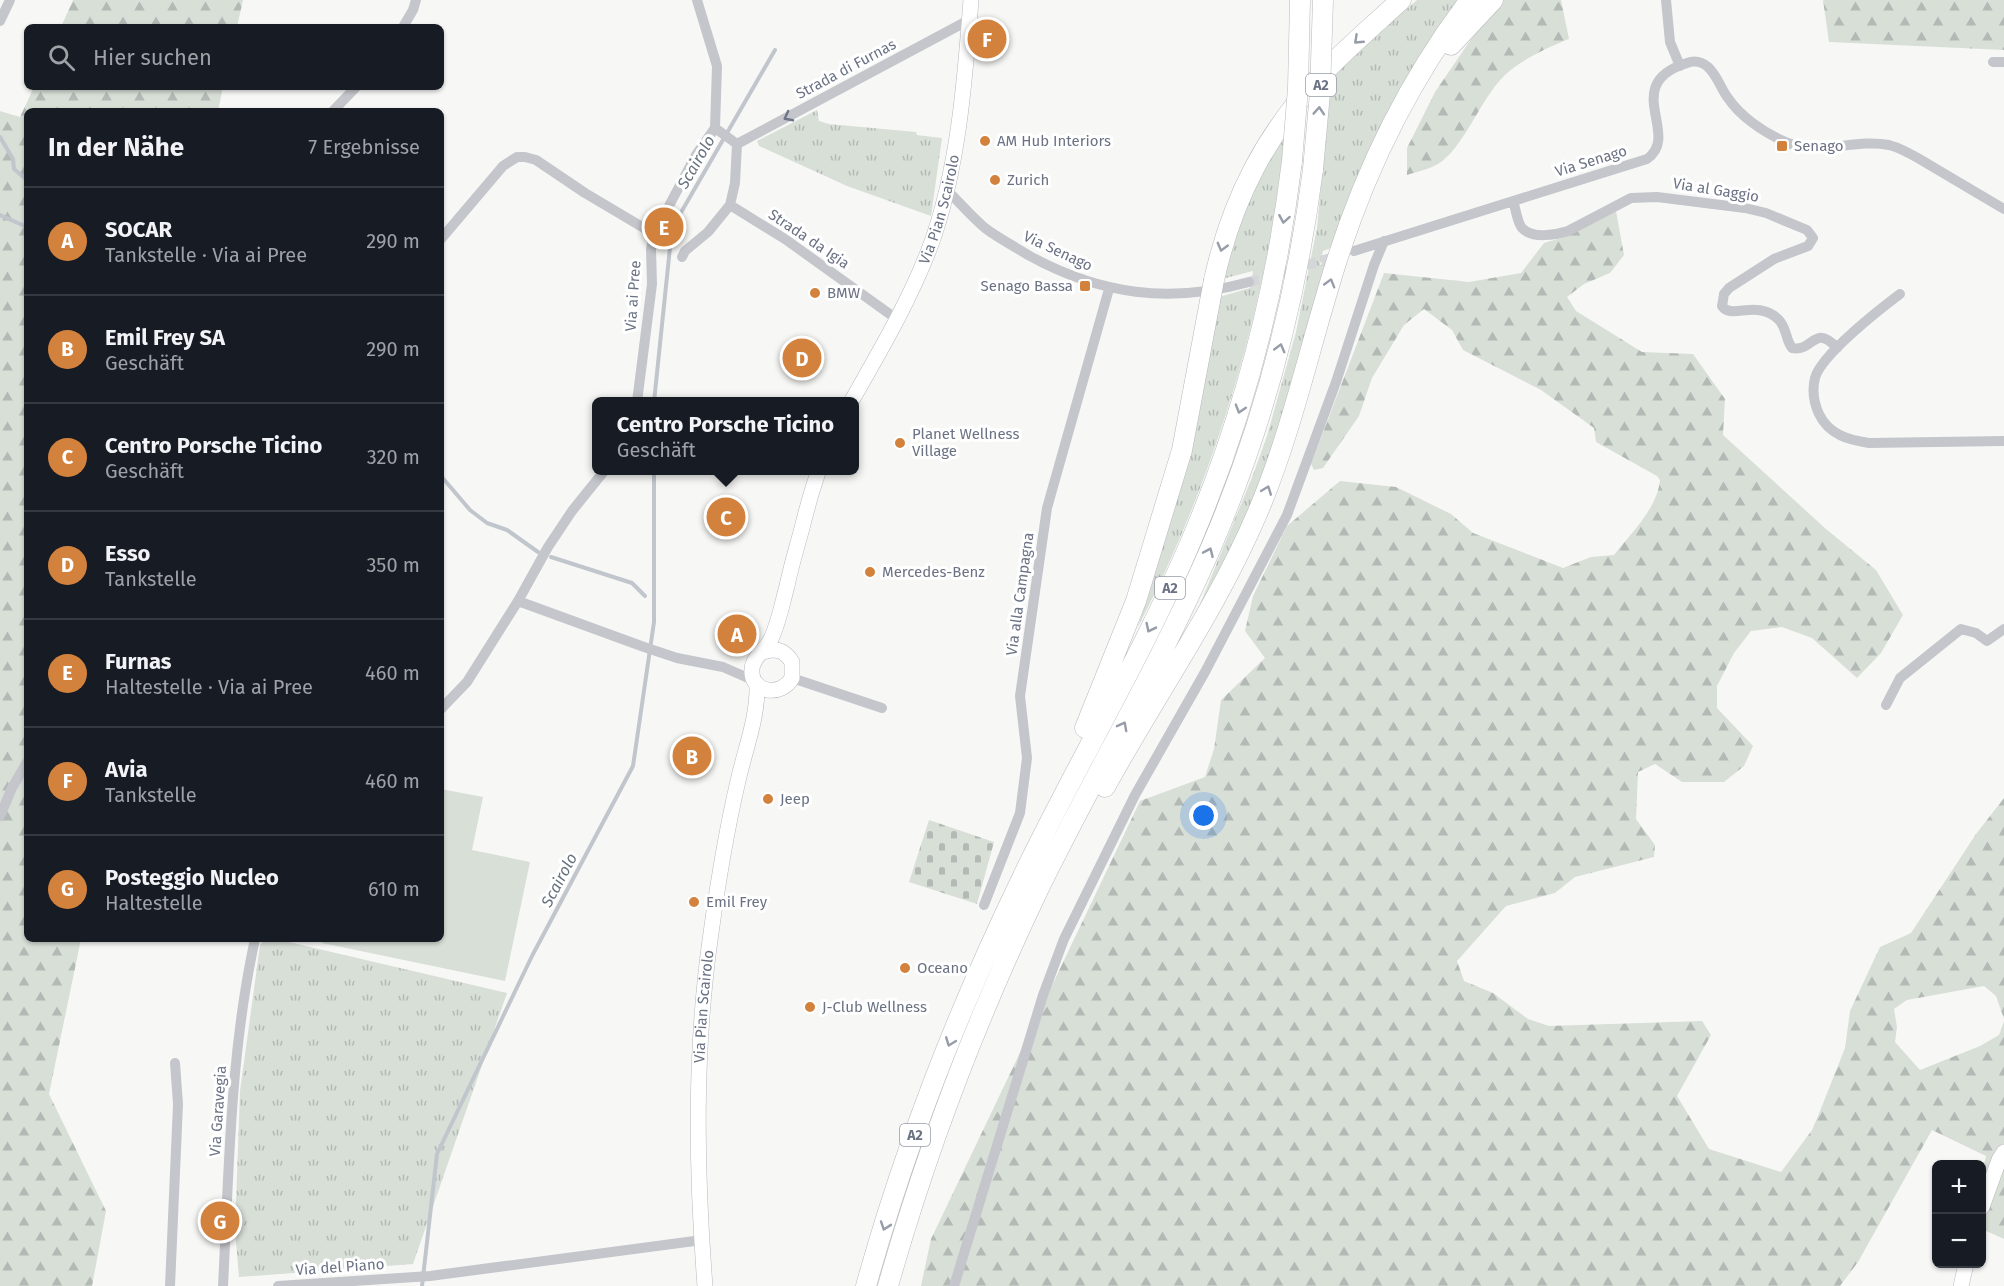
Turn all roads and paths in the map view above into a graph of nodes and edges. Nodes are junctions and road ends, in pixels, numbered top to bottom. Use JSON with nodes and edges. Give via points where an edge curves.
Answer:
{"nodes":[{"id":1,"x":10,"y":0,"type":"edge"},
{"id":2,"x":416,"y":0,"type":"edge"},
{"id":3,"x":697,"y":0,"type":"edge"},
{"id":4,"x":971,"y":0,"type":"edge"},
{"id":5,"x":1300,"y":0,"type":"edge"},
{"id":6,"x":1323,"y":0,"type":"edge"},
{"id":7,"x":1401,"y":0,"type":"edge"},
{"id":8,"x":1470,"y":0,"type":"edge"},
{"id":9,"x":1493,"y":0,"type":"edge"},
{"id":10,"x":1666,"y":0,"type":"edge"},
{"id":11,"x":969,"y":20,"type":"junction"},
{"id":12,"x":0,"y":21,"type":"edge"},
{"id":13,"x":405,"y":24,"type":"edge"},
{"id":14,"x":1680,"y":66,"type":"junction"},
{"id":15,"x":353,"y":90,"type":"edge"},
{"id":16,"x":336,"y":108,"type":"edge"},
{"id":17,"x":715,"y":128,"type":"junction"},
{"id":18,"x":737,"y":144,"type":"junction"},
{"id":19,"x":1381,"y":146,"type":"junction"},
{"id":20,"x":946,"y":189,"type":"junction"},
{"id":21,"x":1514,"y":201,"type":"junction"},
{"id":22,"x":730,"y":206,"type":"junction"},
{"id":23,"x":2004,"y":209,"type":"edge"},
{"id":24,"x":654,"y":234,"type":"junction"},
{"id":25,"x":444,"y":235,"type":"edge"},
{"id":26,"x":1384,"y":242,"type":"junction"},
{"id":27,"x":1354,"y":251,"type":"tunnel mouth"},
{"id":28,"x":682,"y":257,"type":"dead end"},
{"id":29,"x":1249,"y":282,"type":"tunnel mouth"},
{"id":30,"x":1109,"y":289,"type":"junction"},
{"id":31,"x":1900,"y":294,"type":"dead end"},
{"id":32,"x":897,"y":320,"type":"junction"},
{"id":33,"x":1837,"y":348,"type":"junction"},
{"id":34,"x":637,"y":397,"type":"edge"},
{"id":35,"x":854,"y":397,"type":"edge"},
{"id":36,"x":2004,"y":441,"type":"edge"},
{"id":37,"x":602,"y":475,"type":"edge"},
{"id":38,"x":818,"y":475,"type":"edge"},
{"id":39,"x":518,"y":601,"type":"junction"},
{"id":40,"x":780,"y":616,"type":"junction"},
{"id":41,"x":2004,"y":629,"type":"edge"},
{"id":42,"x":763,"y":652,"type":"junction"},
{"id":43,"x":786,"y":654,"type":"junction"},
{"id":44,"x":792,"y":678,"type":"junction"},
{"id":45,"x":756,"y":683,"type":"junction"},
{"id":46,"x":777,"y":691,"type":"junction"},
{"id":47,"x":1886,"y":705,"type":"dead end"},
{"id":48,"x":444,"y":706,"type":"edge"},
{"id":49,"x":882,"y":708,"type":"dead end"},
{"id":50,"x":752,"y":729,"type":"junction"},
{"id":51,"x":24,"y":767,"type":"edge"},
{"id":52,"x":0,"y":816,"type":"edge"},
{"id":53,"x":984,"y":904,"type":"dead end"},
{"id":54,"x":254,"y":942,"type":"edge"},
{"id":55,"x":995,"y":986,"type":"junction"},
{"id":56,"x":972,"y":988,"type":"junction"},
{"id":57,"x":175,"y":1063,"type":"dead end"},
{"id":58,"x":2004,"y":1152,"type":"edge"},
{"id":59,"x":1986,"y":1196,"type":"edge"},
{"id":60,"x":702,"y":1240,"type":"junction"},
{"id":61,"x":1965,"y":1268,"type":"edge"},
{"id":62,"x":170,"y":1286,"type":"edge"},
{"id":63,"x":223,"y":1286,"type":"edge"},
{"id":64,"x":278,"y":1286,"type":"edge"},
{"id":65,"x":705,"y":1286,"type":"edge"},
{"id":66,"x":866,"y":1286,"type":"edge"},
{"id":67,"x":888,"y":1286,"type":"edge"},
{"id":68,"x":954,"y":1286,"type":"edge"},
{"id":69,"x":1961,"y":1286,"type":"edge"}],
"edges":[{"from":1,"to":12,"type":"street"},
{"from":2,"to":13,"type":"street"},
{"from":3,"to":17,"type":"street","via":[[717,66]]},
{"from":4,"to":11,"type":"main road","name":"Via Pian Scairolo"},
{"from":5,"to":56,"type":"highway","number":"A2","one_way":true,"bridge":true,"via":[[1292,161],[1279,252],[1245,394],[1215,483],[1174,579],[1049,822]]},
{"from":55,"to":6,"type":"highway","number":"A2","one_way":true,"bridge":true,"via":[[1054,858],[1184,607],[1233,492],[1261,413],[1302,248],[1321,83]]},
{"from":7,"to":56,"type":"highway","one_way":true,"bridge":true,"via":[[1324,72],[1282,122],[1236,203],[1214,280],[1182,450],[1136,601],[1087,723],[988,927]]},
{"from":8,"to":19,"type":"highway","via":[[1427,61]]},
{"from":9,"to":19,"type":"highway","via":[[1445,52]]},
{"from":10,"to":14,"type":"street","via":[[1670,42]]},
{"from":11,"to":18,"type":"street","name":"Strada di Furnas","one_way":true},
{"from":11,"to":20,"type":"main road","name":"Via Pian Scairolo"},
{"from":14,"to":21,"type":"street","name":"Via Senago","via":[[1664,75],[1653,96],[1660,137],[1651,156]]},
{"from":14,"to":23,"type":"street","via":[[1697,62],[1710,69],[1735,106],[1765,131],[1786,142],[1819,148],[1864,143],[1898,148]]},
{"from":15,"to":16,"type":"street"},
{"from":17,"to":18,"type":"street"},
{"from":17,"to":24,"type":"street","name":"Via ai Pree","via":[[696,155]]},
{"from":18,"to":22,"type":"street"},
{"from":55,"to":19,"type":"highway","one_way":true,"via":[[1026,939],[1074,842],[1185,654],[1249,533],[1284,444],[1346,232]]},
{"from":20,"to":30,"type":"street","name":"Via Senago","via":[[985,227],[1008,243],[1073,277]]},
{"from":20,"to":32,"type":"main road","name":"Via Pian Scairolo","via":[[930,247]]},
{"from":21,"to":26,"type":"street","name":"Via Senago"},
{"from":21,"to":33,"type":"street","name":"Via al Gaggio","via":[[1520,226],[1533,234],[1568,231],[1640,196],[1745,208],[1807,230],[1813,238],[1809,246],[1774,259],[1730,288],[1724,294],[1722,306],[1731,313],[1750,308],[1771,314],[1784,326],[1792,348],[1802,348],[1822,337]]},
{"from":22,"to":28,"type":"street"},
{"from":22,"to":32,"type":"street","name":"Strada da Igia","via":[[785,238]]},
{"from":24,"to":25,"type":"street","via":[[542,164],[517,157],[503,166]]},
{"from":24,"to":34,"type":"street","name":"Via ai Pree","via":[[651,294]]},
{"from":26,"to":27,"type":"street","name":"Via Senago"},
{"from":26,"to":68,"type":"street","via":[[1287,516],[1140,785],[1064,939],[1043,995]]},
{"from":29,"to":30,"type":"street","name":"Via Senago","via":[[1198,293],[1151,294]]},
{"from":30,"to":53,"type":"street","name":"Via alla Campagna","via":[[1047,508],[1020,696],[1027,758],[1020,813]]},
{"from":31,"to":33,"type":"street"},
{"from":32,"to":35,"type":"main road","name":"Via Pian Scairolo"},
{"from":33,"to":36,"type":"street","via":[[1820,366],[1813,392],[1821,417],[1838,435],[1869,443]]},
{"from":37,"to":39,"type":"street","via":[[548,547]]},
{"from":38,"to":40,"type":"main road"},
{"from":39,"to":45,"type":"street","via":[[677,658],[723,667]]},
{"from":39,"to":48,"type":"street","via":[[467,682]]},
{"from":40,"to":42,"type":"main road"},
{"from":40,"to":43,"type":"main road"},
{"from":41,"to":47,"type":"street","via":[[1987,641],[1961,629],[1900,678]]},
{"from":42,"to":43,"type":"main road","via":[[775,649]]},
{"from":42,"to":45,"type":"main road","via":[[752,668]]},
{"from":43,"to":44,"type":"main road","via":[[794,667]]},
{"from":44,"to":46,"type":"main road"},
{"from":44,"to":49,"type":"street"},
{"from":45,"to":46,"type":"main road"},
{"from":45,"to":50,"type":"main road"},
{"from":46,"to":50,"type":"main road"},
{"from":50,"to":60,"type":"main road","name":"Via Pian Scairolo","via":[[726,834],[706,968],[698,1138]]},
{"from":51,"to":52,"type":"street"},
{"from":54,"to":63,"type":"street","name":"Via Garavegia","via":[[231,1104]]},
{"from":55,"to":67,"type":"highway","number":"A2","via":[[926,1164]]},
{"from":56,"to":66,"type":"highway","number":"A2","one_way":true,"via":[[912,1143]]},
{"from":57,"to":62,"type":"street","via":[[178,1104]]},
{"from":58,"to":59,"type":"main road"},
{"from":60,"to":64,"type":"street","name":"Via del Piano","via":[[430,1276]]},
{"from":60,"to":65,"type":"main road","name":"Via Pian Scairolo"},
{"from":61,"to":69,"type":"main road"}]}
